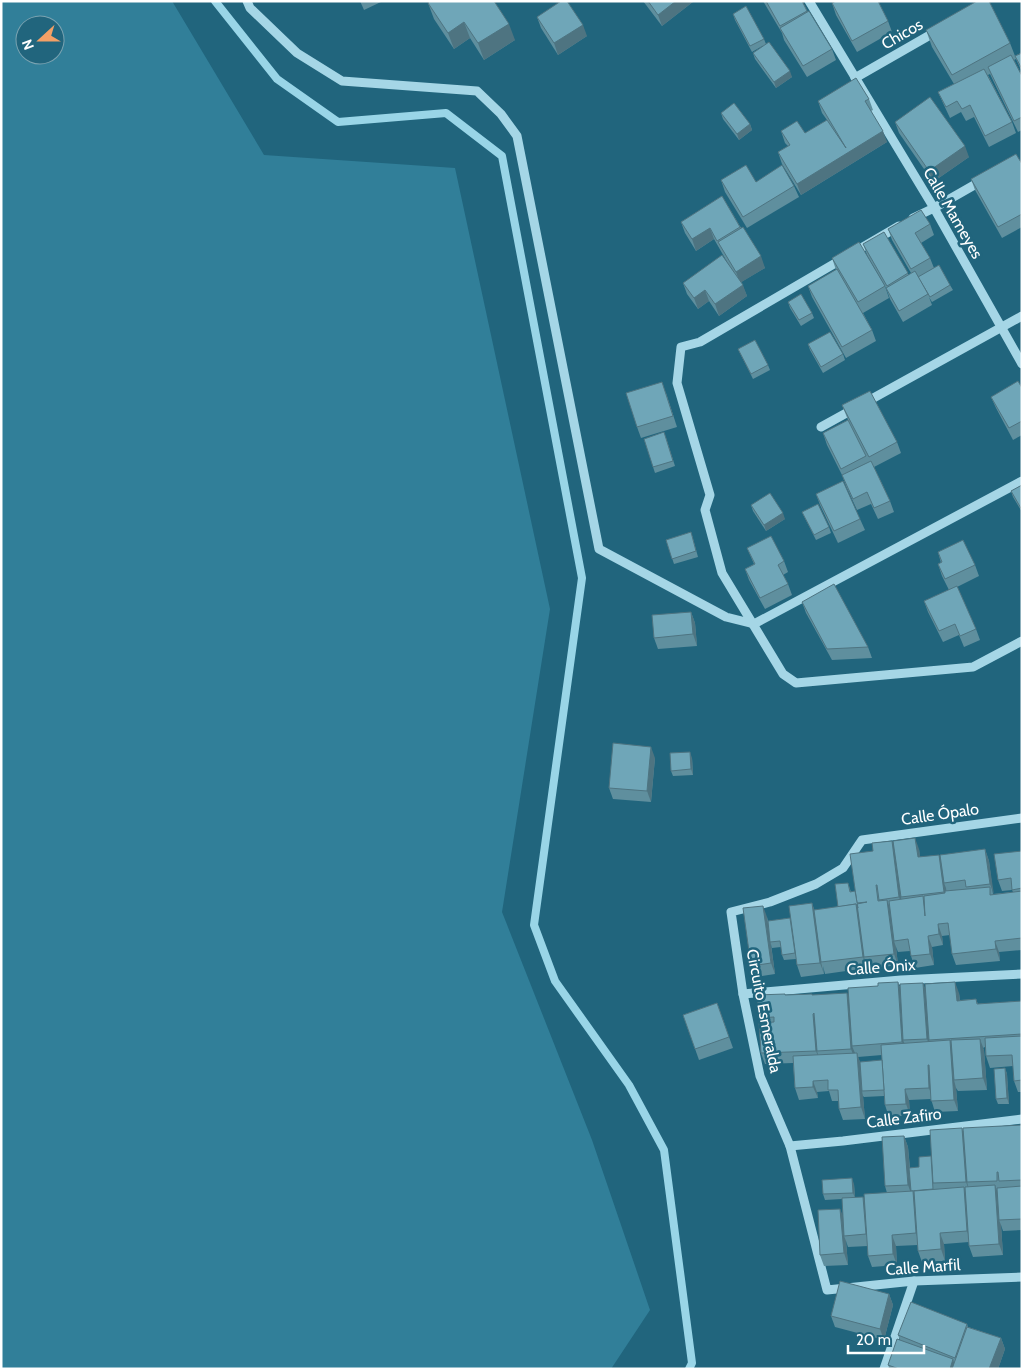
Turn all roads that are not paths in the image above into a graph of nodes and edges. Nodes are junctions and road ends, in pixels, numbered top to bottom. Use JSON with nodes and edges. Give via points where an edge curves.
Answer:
{"nodes":[{"id":1,"x":247,"y":1,"type":"edge"},
{"id":2,"x":809,"y":1,"type":"edge"},
{"id":3,"x":948,"y":25,"type":"edge"},
{"id":4,"x":855,"y":78,"type":"junction"},
{"id":5,"x":990,"y":176,"type":"edge"},
{"id":6,"x":934,"y":208,"type":"junction"},
{"id":7,"x":1022,"y":316,"type":"edge"},
{"id":8,"x":1001,"y":328,"type":"junction"},
{"id":9,"x":1022,"y":364,"type":"edge"},
{"id":10,"x":822,"y":427,"type":"dead end"},
{"id":11,"x":1022,"y":481,"type":"edge"},
{"id":12,"x":754,"y":624,"type":"junction"},
{"id":13,"x":1022,"y":641,"type":"edge"},
{"id":14,"x":1022,"y":818,"type":"edge"},
{"id":15,"x":862,"y":840,"type":"joint"},
{"id":16,"x":1022,"y":974,"type":"edge"},
{"id":17,"x":743,"y":994,"type":"junction"},
{"id":18,"x":1022,"y":1119,"type":"edge"},
{"id":19,"x":790,"y":1146,"type":"junction"},
{"id":20,"x":1022,"y":1277,"type":"edge"},
{"id":21,"x":914,"y":1281,"type":"junction"},
{"id":22,"x":826,"y":1290,"type":"joint"},
{"id":23,"x":884,"y":1369,"type":"edge"}],
"edges":[{"from":1,"to":12,"type":"street","via":[[250,8],[297,53],[342,81],[477,91],[501,114],[517,136],[599,549],[726,617]]},
{"from":2,"to":4,"type":"street","name":"Calle Mameyes"},
{"from":3,"to":4,"type":"street","name":"Chicos"},
{"from":4,"to":6,"type":"street","name":"Calle Mameyes"},
{"from":5,"to":6,"type":"street"},
{"from":6,"to":8,"type":"street","name":"Calle Mameyes"},
{"from":6,"to":12,"type":"street","via":[[700,342],[681,347],[677,383],[710,495],[705,510],[722,573]]},
{"from":7,"to":8,"type":"street"},
{"from":8,"to":9,"type":"street","name":"Calle Mameyes"},
{"from":8,"to":10,"type":"street"},
{"from":11,"to":12,"type":"street"},
{"from":12,"to":13,"type":"street","via":[[783,674],[796,683],[973,667]]},
{"from":14,"to":15,"type":"street","name":"Calle Ópalo"},
{"from":15,"to":17,"type":"street","name":"Circuito Esmeralda","via":[[843,868],[816,884],[770,902],[731,912]]},
{"from":16,"to":17,"type":"street","name":"Calle Ónix","via":[[901,980]]},
{"from":17,"to":19,"type":"street","name":"Circuito Esmeralda","via":[[760,1076]]},
{"from":18,"to":19,"type":"street","name":"Calle Zafiro"},
{"from":19,"to":22,"type":"street","name":"Circuito Esmeralda"},
{"from":20,"to":21,"type":"street","name":"Calle Marfil"},
{"from":21,"to":22,"type":"street","name":"Calle Marfil"},
{"from":21,"to":23,"type":"street"}]}
